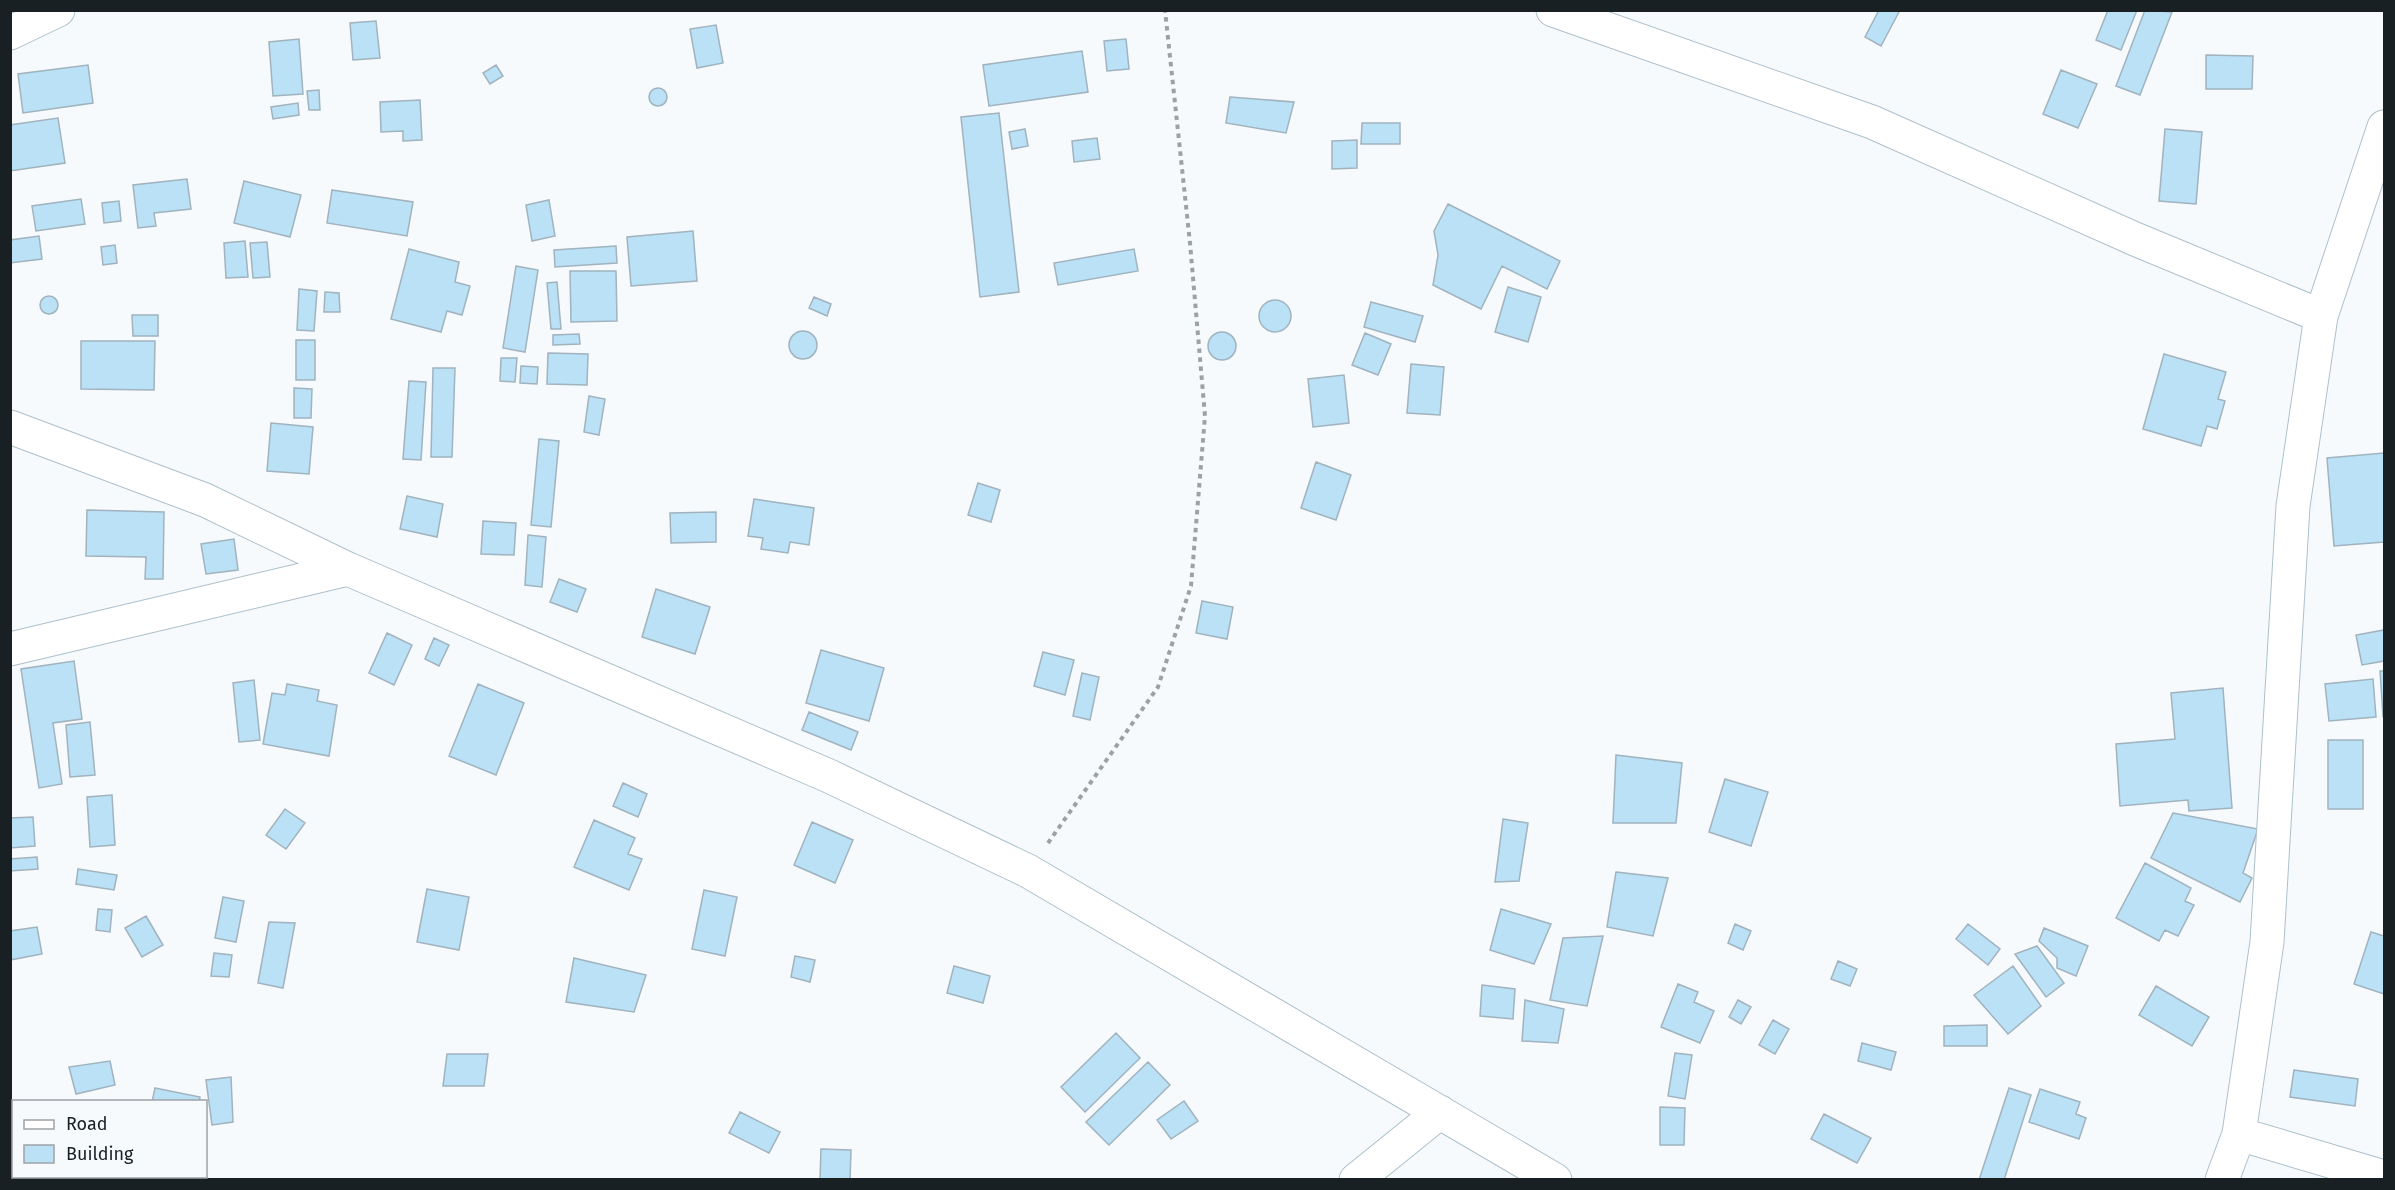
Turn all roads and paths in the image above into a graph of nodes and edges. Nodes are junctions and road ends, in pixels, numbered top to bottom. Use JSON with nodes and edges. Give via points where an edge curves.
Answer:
{"nodes":[{"id":1,"x":58,"y":10,"type":"edge"},
{"id":2,"x":1165,"y":10,"type":"edge"},
{"id":3,"x":1553,"y":10,"type":"edge"},
{"id":4,"x":10,"y":33,"type":"edge"},
{"id":5,"x":2385,"y":127,"type":"edge"},
{"id":6,"x":2321,"y":316,"type":"junction"},
{"id":7,"x":10,"y":427,"type":"edge"},
{"id":8,"x":348,"y":569,"type":"junction"},
{"id":9,"x":10,"y":649,"type":"edge"},
{"id":10,"x":1028,"y":871,"type":"junction"},
{"id":11,"x":1440,"y":1112,"type":"junction"},
{"id":12,"x":2239,"y":1134,"type":"junction"},
{"id":13,"x":2385,"y":1177,"type":"edge"},
{"id":14,"x":1356,"y":1179,"type":"edge"},
{"id":15,"x":1555,"y":1179,"type":"edge"},
{"id":16,"x":2222,"y":1179,"type":"edge"}],
"edges":[{"from":1,"to":4,"type":"street"},
{"from":2,"to":10,"type":"path","via":[[1206,416],[1191,585],[1158,687]]},
{"from":3,"to":6,"type":"street","via":[[1872,122],[2135,239]]},
{"from":5,"to":6,"type":"street"},
{"from":6,"to":12,"type":"street","via":[[2293,506],[2268,942]]},
{"from":7,"to":8,"type":"street","via":[[205,500]]},
{"from":8,"to":9,"type":"street"},
{"from":8,"to":10,"type":"street","via":[[829,776]]},
{"from":10,"to":11,"type":"street"},
{"from":11,"to":14,"type":"street"},
{"from":11,"to":15,"type":"street"},
{"from":12,"to":13,"type":"street"},
{"from":12,"to":16,"type":"street"}]}
